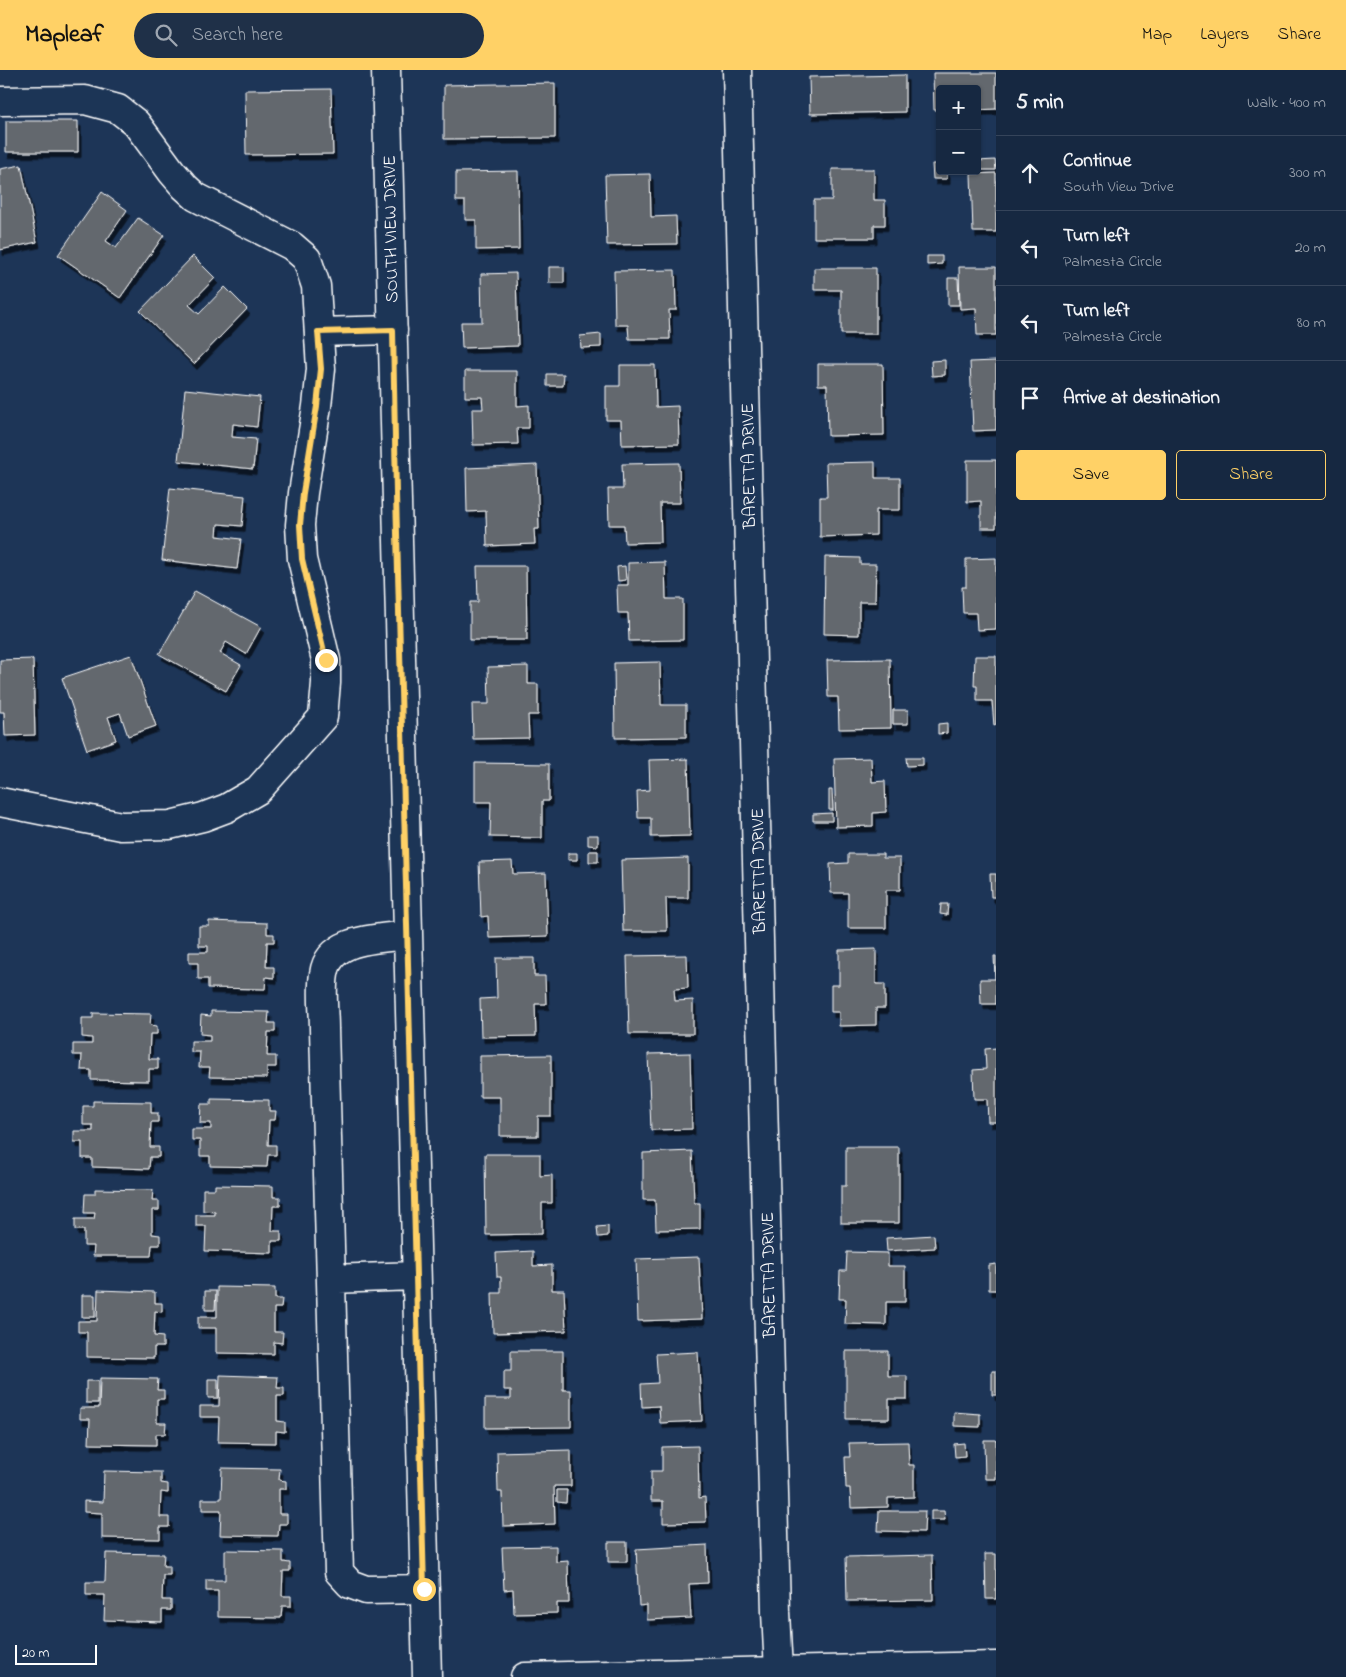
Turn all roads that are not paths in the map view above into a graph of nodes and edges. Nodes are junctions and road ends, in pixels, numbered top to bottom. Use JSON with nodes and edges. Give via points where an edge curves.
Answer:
{"nodes":[{"id":1,"x":386,"y":70,"type":"edge"},
{"id":2,"x":737,"y":70,"type":"edge"},
{"id":3,"x":0,"y":101,"type":"edge"},
{"id":4,"x":393,"y":330,"type":"junction"},
{"id":5,"x":318,"y":332,"type":"junction"},
{"id":6,"x":0,"y":802,"type":"edge"},
{"id":7,"x":408,"y":935,"type":"junction"},
{"id":8,"x":416,"y":1276,"type":"junction"},
{"id":9,"x":330,"y":1279,"type":"junction"},
{"id":10,"x":424,"y":1589,"type":"junction"},
{"id":11,"x":996,"y":1666,"type":"edge"},
{"id":12,"x":779,"y":1671,"type":"junction"},
{"id":13,"x":427,"y":1677,"type":"edge"},
{"id":14,"x":525,"y":1677,"type":"edge"}],
"edges":[{"from":1,"to":4,"type":"street","name":"SOUTH VIEW DRIVE"},
{"from":2,"to":12,"type":"street","name":"BARETTA DRIVE"},
{"from":3,"to":5,"type":"street","via":[[85,100],[118,109],[136,123],[184,187],[196,197],[292,246],[307,259],[316,286]]},
{"from":4,"to":5,"type":"street"},
{"from":4,"to":7,"type":"street","name":"SOUTH VIEW DRIVE"},
{"from":5,"to":6,"type":"street","via":[[321,369],[300,525],[302,559],[326,660],[323,717],[258,790],[203,817],[170,825],[122,826]]},
{"from":7,"to":8,"type":"street","name":"SOUTH VIEW DRIVE"},
{"from":7,"to":9,"type":"street","via":[[341,947],[329,958],[324,974]]},
{"from":8,"to":9,"type":"street"},
{"from":8,"to":10,"type":"street","name":"SOUTH VIEW DRIVE"},
{"from":9,"to":10,"type":"street","via":[[339,1572],[350,1584],[366,1590]]},
{"from":10,"to":13,"type":"street","name":"SOUTH VIEW DRIVE"},
{"from":11,"to":12,"type":"street"},
{"from":12,"to":14,"type":"street"}]}
